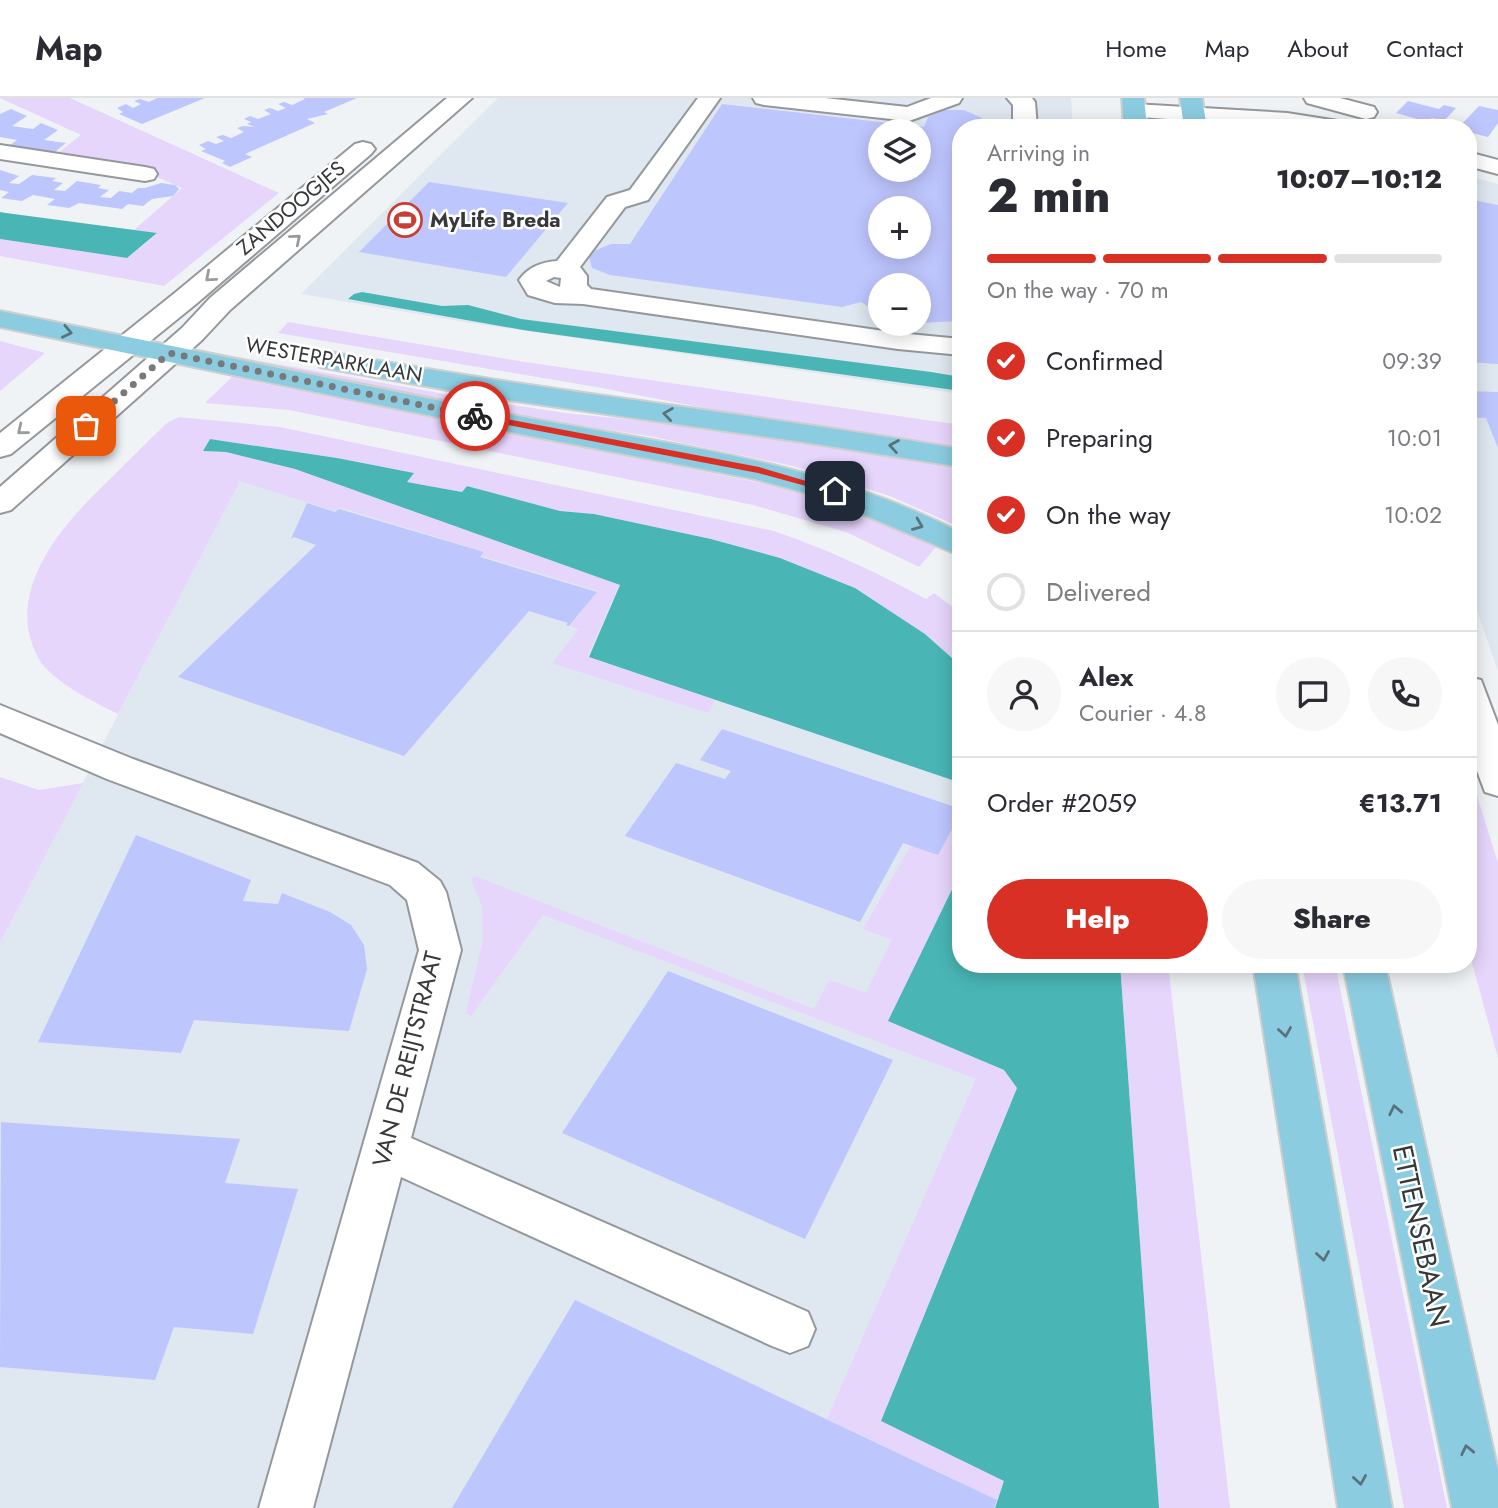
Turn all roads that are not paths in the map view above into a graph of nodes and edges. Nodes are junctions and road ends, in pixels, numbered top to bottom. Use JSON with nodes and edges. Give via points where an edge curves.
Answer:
{"nodes":[{"id":1,"x":436,"y":98,"type":"edge"},
{"id":2,"x":461,"y":98,"type":"edge"},
{"id":3,"x":709,"y":98,"type":"edge"},
{"id":4,"x":773,"y":98,"type":"edge"},
{"id":5,"x":951,"y":98,"type":"edge"},
{"id":6,"x":1018,"y":98,"type":"edge"},
{"id":7,"x":1315,"y":98,"type":"edge"},
{"id":8,"x":841,"y":102,"type":"edge"},
{"id":9,"x":904,"y":106,"type":"edge"},
{"id":10,"x":1134,"y":112,"type":"edge"},
{"id":11,"x":1366,"y":113,"type":"edge"},
{"id":12,"x":1193,"y":114,"type":"edge"},
{"id":13,"x":1025,"y":119,"type":"edge"},
{"id":14,"x":1240,"y":119,"type":"edge"},
{"id":15,"x":0,"y":152,"type":"edge"},
{"id":16,"x":1477,"y":161,"type":"edge"},
{"id":17,"x":1498,"y":167,"type":"edge"},
{"id":18,"x":145,"y":174,"type":"dead end"},
{"id":19,"x":0,"y":296,"type":"edge"},
{"id":20,"x":0,"y":319,"type":"edge"},
{"id":21,"x":152,"y":326,"type":"junction"},
{"id":22,"x":192,"y":334,"type":"junction"},
{"id":23,"x":129,"y":345,"type":"junction"},
{"id":24,"x":952,"y":346,"type":"edge"},
{"id":25,"x":169,"y":353,"type":"junction"},
{"id":26,"x":0,"y":448,"type":"edge"},
{"id":27,"x":952,"y":456,"type":"edge"},
{"id":28,"x":0,"y":503,"type":"edge"},
{"id":29,"x":952,"y":541,"type":"edge"},
{"id":30,"x":1477,"y":717,"type":"edge"},
{"id":31,"x":0,"y":718,"type":"edge"},
{"id":32,"x":1498,"y":782,"type":"edge"},
{"id":33,"x":1276,"y":973,"type":"edge"},
{"id":34,"x":1366,"y":973,"type":"edge"},
{"id":35,"x":385,"y":1148,"type":"junction"},
{"id":36,"x":790,"y":1329,"type":"dead end"},
{"id":37,"x":286,"y":1508,"type":"edge"},
{"id":38,"x":1365,"y":1508,"type":"edge"},
{"id":39,"x":1479,"y":1508,"type":"edge"}],
"edges":[{"from":1,"to":21,"type":"street","name":"ZANDOOGJES","one_way":true,"via":[[313,188]]},
{"from":22,"to":2,"type":"street","name":"ZANDOOGJES","one_way":true,"via":[[220,304]]},
{"from":3,"to":24,"type":"street","via":[[639,195],[616,202],[564,270],[544,271],[532,279],[534,284],[544,292]]},
{"from":4,"to":8,"type":"street"},
{"from":5,"to":9,"type":"street","via":[[909,114]]},
{"from":6,"to":13,"type":"street","via":[[1024,102]]},
{"from":7,"to":11,"type":"street"},
{"from":8,"to":9,"type":"street"},
{"from":10,"to":12,"type":"street"},
{"from":12,"to":14,"type":"street"},
{"from":15,"to":18,"type":"street"},
{"from":16,"to":17,"type":"street"},
{"from":19,"to":21,"type":"main road","name":"WESTERPARKLAAN"},
{"from":20,"to":23,"type":"main road","name":"WESTERPARKLAAN","one_way":true},
{"from":21,"to":22,"type":"main road","name":"WESTERPARKLAAN"},
{"from":21,"to":23,"type":"street"},
{"from":22,"to":25,"type":"street"},
{"from":27,"to":22,"type":"main road","name":"WESTERPARKLAAN","one_way":true,"via":[[489,387]]},
{"from":23,"to":25,"type":"main road","name":"WESTERPARKLAAN"},
{"from":23,"to":26,"type":"street","one_way":true},
{"from":25,"to":28,"type":"street"},
{"from":25,"to":29,"type":"main road","name":"WESTERPARKLAAN","one_way":true,"via":[[759,470],[835,491]]},
{"from":30,"to":32,"type":"street"},
{"from":31,"to":35,"type":"street","name":"VAN DE REIJTSTRAAT","via":[[120,769],[404,874],[426,892],[440,950]]},
{"from":33,"to":38,"type":"main road","one_way":true},
{"from":39,"to":34,"type":"main road","name":"ETTENSEBAAN","one_way":true},
{"from":35,"to":36,"type":"street"},
{"from":35,"to":37,"type":"street","name":"VAN DE REIJTSTRAAT"}]}
